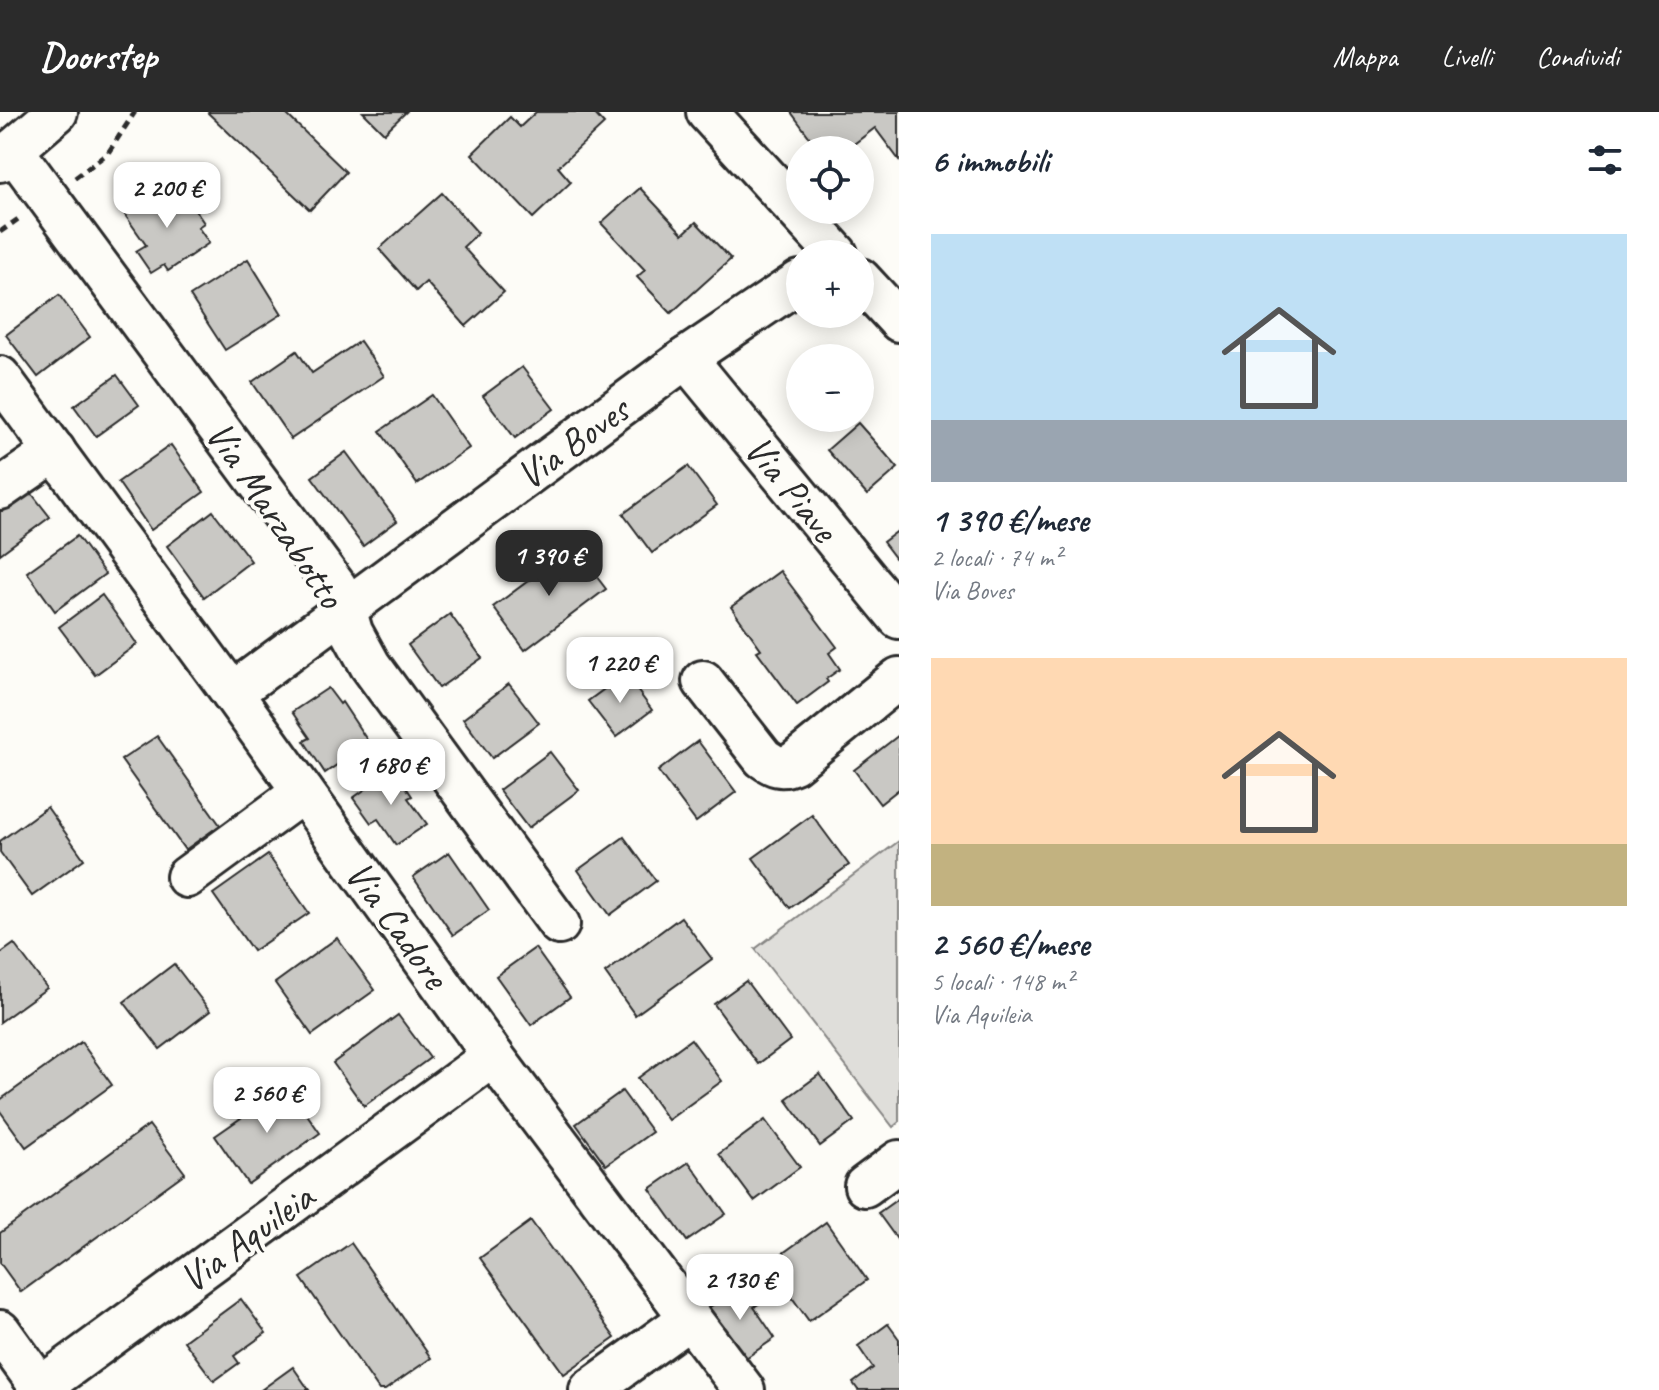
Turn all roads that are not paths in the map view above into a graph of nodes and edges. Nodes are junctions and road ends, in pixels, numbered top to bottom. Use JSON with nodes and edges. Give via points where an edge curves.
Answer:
{"nodes":[{"id":1,"x":40,"y":112,"type":"edge"},
{"id":2,"x":57,"y":112,"type":"edge"},
{"id":3,"x":707,"y":112,"type":"edge"},
{"id":4,"x":5,"y":152,"type":"edge"},
{"id":5,"x":824,"y":240,"type":"edge"},
{"id":6,"x":786,"y":290,"type":"edge"},
{"id":7,"x":874,"y":294,"type":"edge"},
{"id":8,"x":899,"y":321,"type":"edge"},
{"id":9,"x":686,"y":358,"type":"junction"},
{"id":10,"x":0,"y":377,"type":"edge"},
{"id":11,"x":55,"y":451,"type":"junction"},
{"id":12,"x":0,"y":489,"type":"edge"},
{"id":13,"x":345,"y":608,"type":"junction"},
{"id":14,"x":899,"y":618,"type":"edge"},
{"id":15,"x":899,"y":678,"type":"edge"},
{"id":16,"x":703,"y":681,"type":"dead end"},
{"id":17,"x":232,"y":693,"type":"junction"},
{"id":18,"x":303,"y":792,"type":"junction"},
{"id":19,"x":187,"y":877,"type":"dead end"},
{"id":20,"x":559,"y":924,"type":"dead end"},
{"id":21,"x":493,"y":1056,"type":"junction"},
{"id":22,"x":899,"y":1161,"type":"edge"},
{"id":23,"x":865,"y":1186,"type":"dead end"},
{"id":24,"x":690,"y":1318,"type":"junction"},
{"id":25,"x":0,"y":1331,"type":"edge"},
{"id":26,"x":39,"y":1389,"type":"edge"},
{"id":27,"x":590,"y":1390,"type":"edge"},
{"id":28,"x":744,"y":1390,"type":"edge"}],
"edges":[{"from":1,"to":4,"type":"street"},
{"from":2,"to":4,"type":"street"},
{"from":3,"to":5,"type":"street"},
{"from":4,"to":13,"type":"street","name":"Via Marzabotto","via":[[26,167],[336,587]]},
{"from":6,"to":9,"type":"street","name":"Via Boves"},
{"from":7,"to":8,"type":"street"},
{"from":9,"to":13,"type":"street","name":"Via Boves"},
{"from":9,"to":14,"type":"street","name":"Via Piave"},
{"from":10,"to":11,"type":"street","name":"Via Cadore"},
{"from":11,"to":12,"type":"street"},
{"from":11,"to":17,"type":"street","name":"Via Cadore"},
{"from":13,"to":17,"type":"street","name":"Via Boves"},
{"from":13,"to":20,"type":"street","name":"Via Marzabotto","via":[[370,665]]},
{"from":15,"to":16,"type":"street","via":[[794,763],[782,767],[763,758]]},
{"from":17,"to":18,"type":"street","name":"Via Cadore"},
{"from":18,"to":19,"type":"street"},
{"from":18,"to":21,"type":"street","name":"Via Cadore"},
{"from":21,"to":24,"type":"street","name":"Via Cadore"},
{"from":21,"to":26,"type":"street","name":"Via Aquileia"},
{"from":22,"to":23,"type":"street"},
{"from":24,"to":27,"type":"street"},
{"from":24,"to":28,"type":"street","name":"Via Cadore"},
{"from":25,"to":26,"type":"street"}]}
